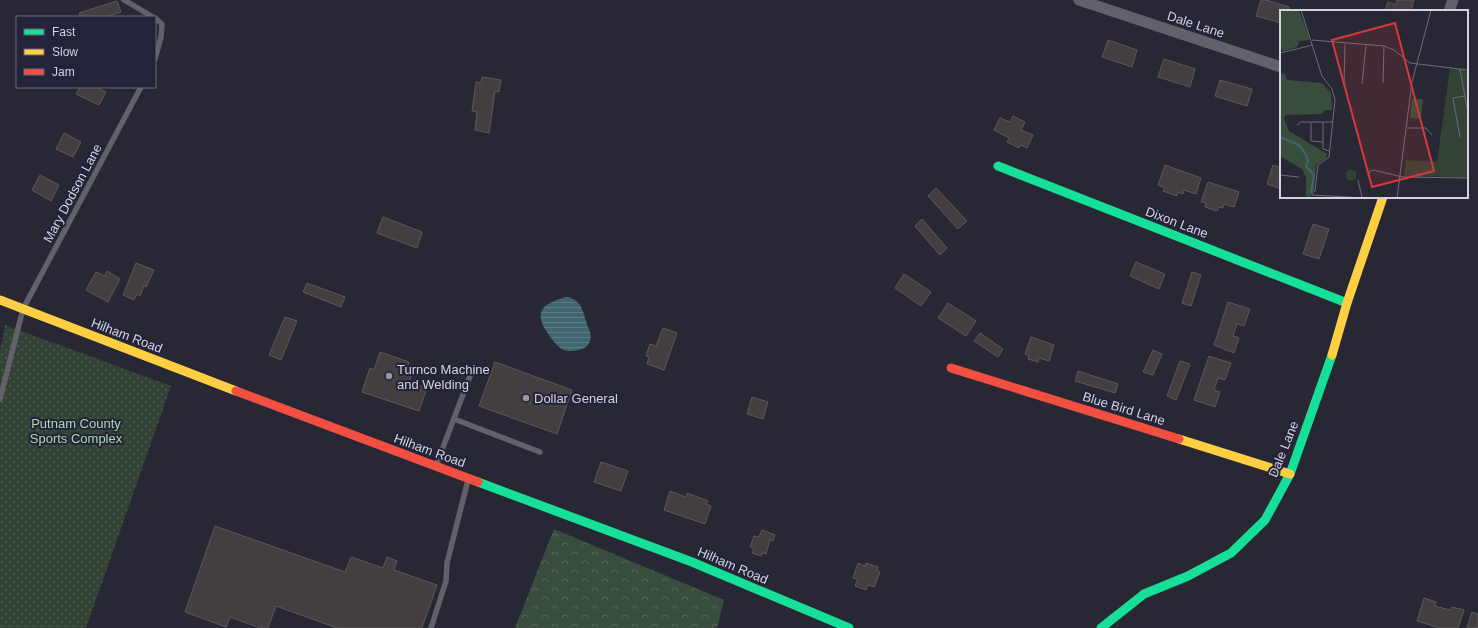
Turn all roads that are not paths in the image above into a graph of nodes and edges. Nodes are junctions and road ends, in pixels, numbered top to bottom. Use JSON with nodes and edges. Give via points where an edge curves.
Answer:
{"nodes":[{"id":1,"x":124,"y":0,"type":"edge"},
{"id":2,"x":1079,"y":0,"type":"edge"},
{"id":3,"x":1453,"y":0,"type":"edge"},
{"id":4,"x":1449,"y":10,"type":"edge"},
{"id":5,"x":151,"y":16,"type":"edge"},
{"id":6,"x":156,"y":20,"type":"edge"},
{"id":7,"x":156,"y":55,"type":"edge"},
{"id":8,"x":1280,"y":67,"type":"edge"},
{"id":9,"x":140,"y":88,"type":"edge"},
{"id":10,"x":998,"y":166,"type":"dead end"},
{"id":11,"x":1383,"y":198,"type":"edge"},
{"id":12,"x":0,"y":300,"type":"edge"},
{"id":13,"x":1347,"y":303,"type":"junction"},
{"id":14,"x":23,"y":309,"type":"junction"},
{"id":15,"x":951,"y":368,"type":"dead end"},
{"id":16,"x":470,"y":376,"type":"dead end"},
{"id":17,"x":0,"y":399,"type":"edge"},
{"id":18,"x":454,"y":419,"type":"junction"},
{"id":19,"x":540,"y":452,"type":"dead end"},
{"id":20,"x":436,"y":466,"type":"junction"},
{"id":21,"x":1290,"y":474,"type":"junction"},
{"id":22,"x":469,"y":478,"type":"junction"},
{"id":23,"x":431,"y":628,"type":"edge"},
{"id":24,"x":849,"y":628,"type":"edge"},
{"id":25,"x":1102,"y":628,"type":"edge"}],
"edges":[{"from":1,"to":5,"type":"lane"},
{"from":2,"to":8,"type":"street","name":"Dale Lane"},
{"from":3,"to":4,"type":"street"},
{"from":6,"to":7,"type":"lane","via":[[162,24]]},
{"from":9,"to":14,"type":"lane","name":"Mary Dodson Lane"},
{"from":10,"to":13,"type":"street","name":"Dixon Lane"},
{"from":11,"to":13,"type":"street","name":"Dale Lane"},
{"from":12,"to":14,"type":"street","name":"Hilham Road"},
{"from":13,"to":21,"type":"street","name":"Dale Lane","via":[[1329,364]]},
{"from":14,"to":17,"type":"lane","name":"Mary Dodson Lane"},
{"from":14,"to":20,"type":"street","name":"Hilham Road"},
{"from":15,"to":21,"type":"street","name":"Blue Bird Lane"},
{"from":16,"to":18,"type":"lane"},
{"from":18,"to":19,"type":"lane"},
{"from":18,"to":20,"type":"lane"},
{"from":20,"to":22,"type":"street","name":"Hilham Road"},
{"from":21,"to":25,"type":"street","name":"Dale Lane","via":[[1265,520],[1231,554],[1188,576],[1144,594]]},
{"from":22,"to":23,"type":"lane","via":[[447,562],[446,581]]},
{"from":22,"to":24,"type":"street","name":"Hilham Road","via":[[692,562]]}]}
